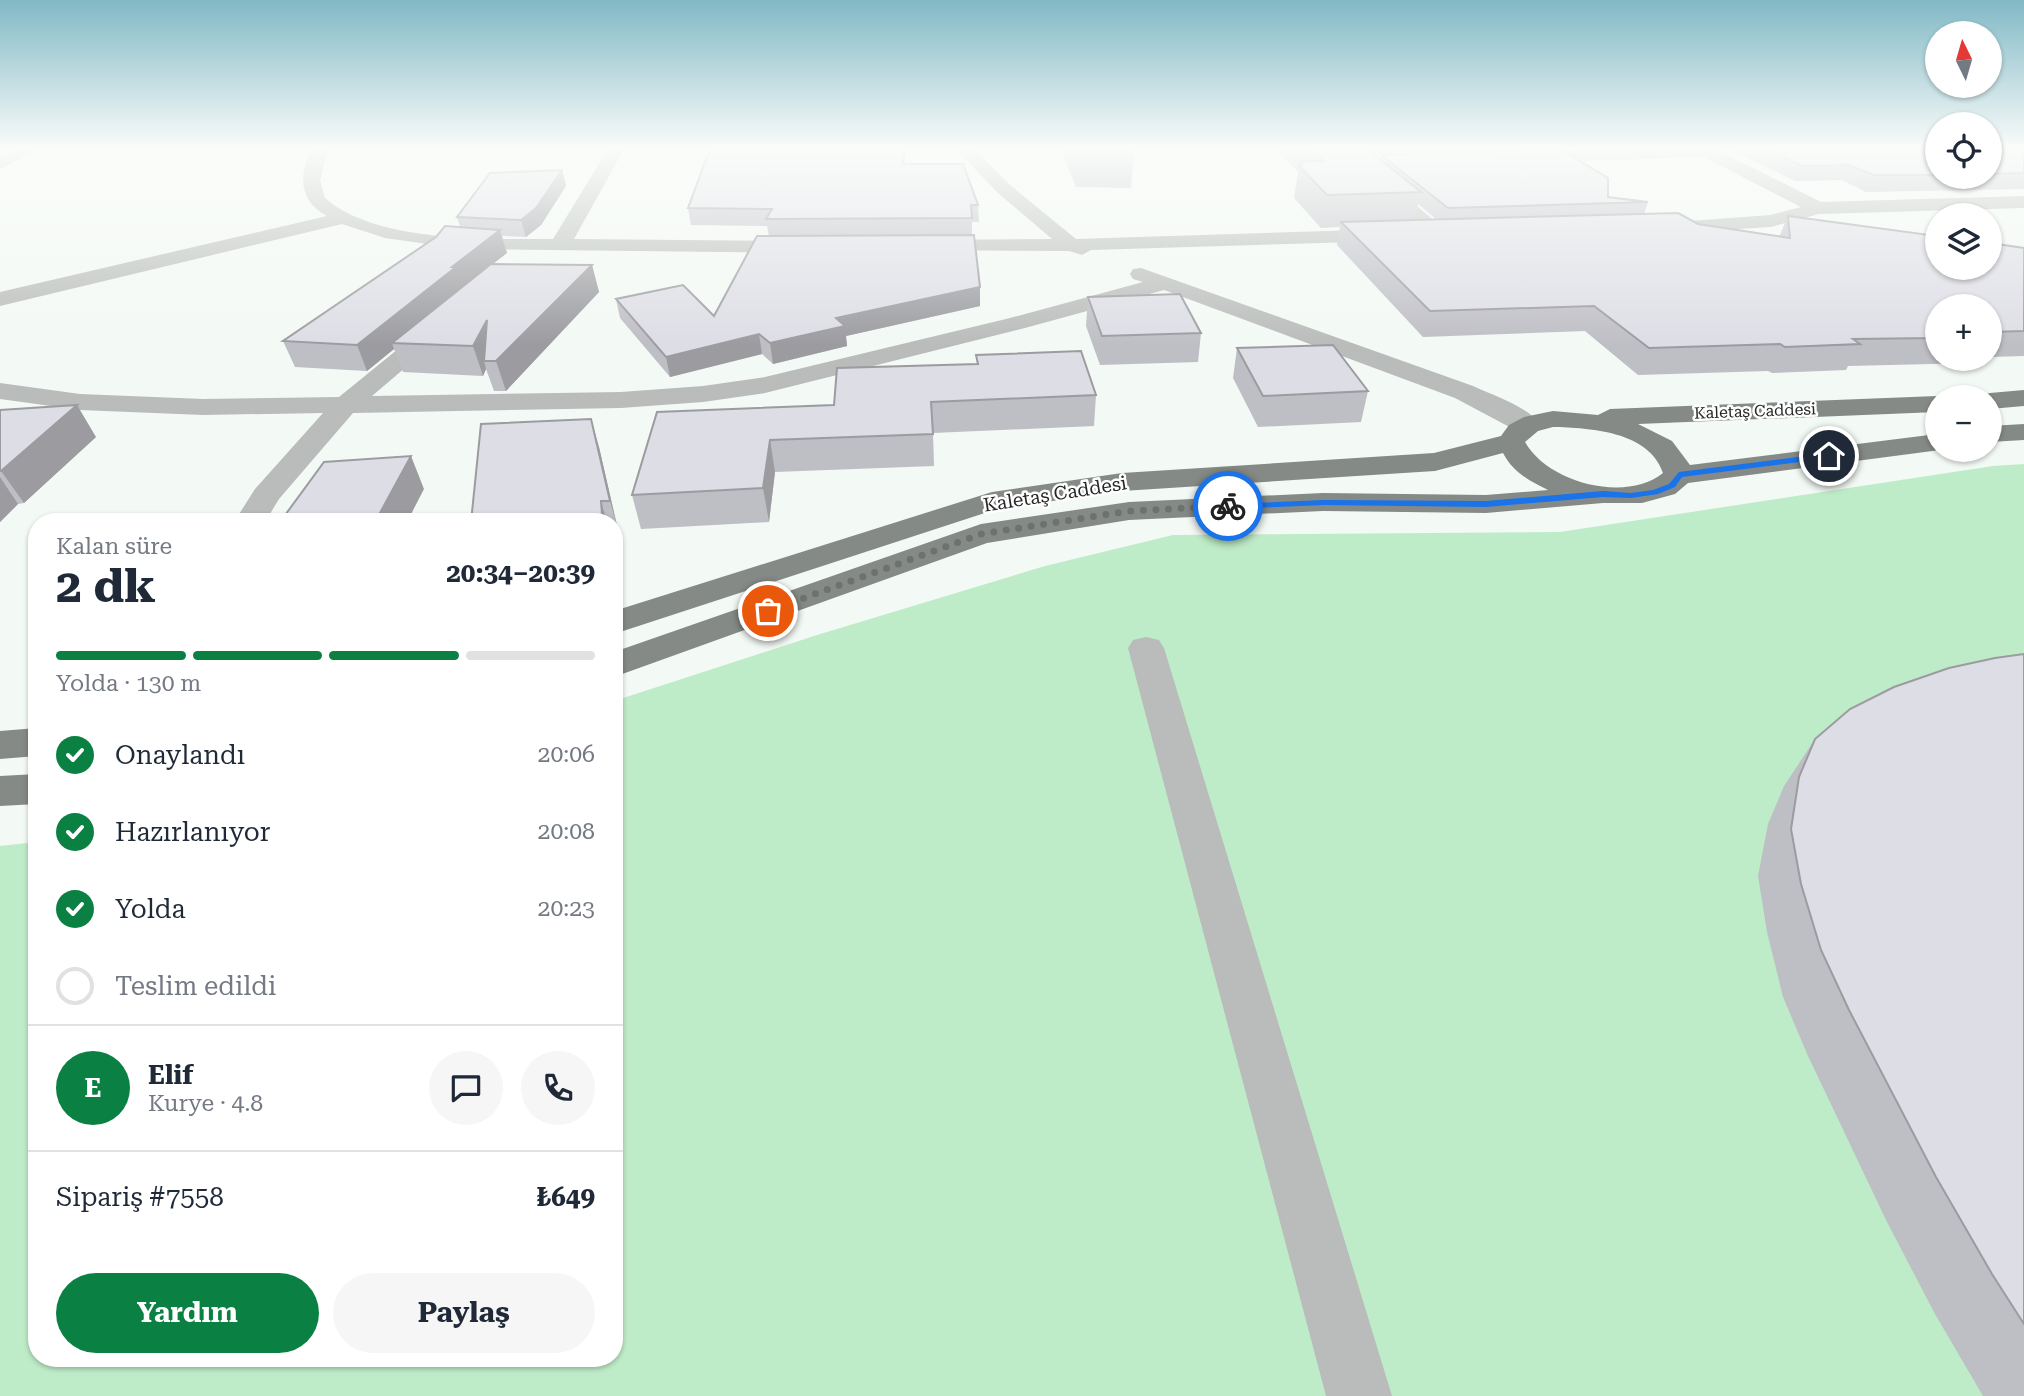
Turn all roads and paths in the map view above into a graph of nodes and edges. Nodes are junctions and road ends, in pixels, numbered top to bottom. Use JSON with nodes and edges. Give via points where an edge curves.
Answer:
{"nodes":[{"id":1,"x":338,"y":214,"type":"edge"},
{"id":2,"x":571,"y":214,"type":"edge"},
{"id":3,"x":1035,"y":214,"type":"edge"},
{"id":4,"x":1420,"y":214,"type":"edge"},
{"id":5,"x":1796,"y":214,"type":"edge"},
{"id":6,"x":345,"y":218,"type":"junction"},
{"id":7,"x":1638,"y":228,"type":"edge"},
{"id":8,"x":550,"y":245,"type":"junction"},
{"id":9,"x":1071,"y":245,"type":"junction"},
{"id":10,"x":831,"y":246,"type":"edge"},
{"id":11,"x":911,"y":246,"type":"edge"},
{"id":12,"x":507,"y":271,"type":"edge"},
{"id":13,"x":1164,"y":284,"type":"junction"},
{"id":14,"x":0,"y":299,"type":"edge"},
{"id":15,"x":453,"y":316,"type":"edge"},
{"id":16,"x":0,"y":391,"type":"edge"},
{"id":17,"x":2024,"y":398,"type":"edge"},
{"id":18,"x":2002,"y":400,"type":"edge"},
{"id":19,"x":1925,"y":404,"type":"edge"},
{"id":20,"x":345,"y":405,"type":"junction"},
{"id":21,"x":1573,"y":419,"type":"junction"},
{"id":22,"x":2024,"y":432,"type":"edge"},
{"id":23,"x":1519,"y":433,"type":"junction"},
{"id":24,"x":2002,"y":434,"type":"edge"},
{"id":25,"x":1925,"y":444,"type":"edge"},
{"id":26,"x":1679,"y":475,"type":"junction"},
{"id":27,"x":1603,"y":494,"type":"junction"},
{"id":28,"x":255,"y":513,"type":"edge"},
{"id":29,"x":623,"y":620,"type":"edge"},
{"id":30,"x":1146,"y":648,"type":"dead end"},
{"id":31,"x":623,"y":662,"type":"edge"},
{"id":32,"x":28,"y":743,"type":"edge"},
{"id":33,"x":0,"y":745,"type":"edge"},
{"id":34,"x":28,"y":789,"type":"edge"},
{"id":35,"x":0,"y":791,"type":"edge"},
{"id":36,"x":1359,"y":1396,"type":"edge"}],
"edges":[{"from":1,"to":6,"type":"street"},
{"from":2,"to":8,"type":"street"},
{"from":3,"to":9,"type":"street"},
{"from":4,"to":9,"type":"street","via":[[1444,233]]},
{"from":5,"to":7,"type":"street","via":[[1771,221]]},
{"from":6,"to":8,"type":"street","via":[[373,230],[410,237]]},
{"from":6,"to":14,"type":"street"},
{"from":8,"to":10,"type":"street"},
{"from":8,"to":12,"type":"street"},
{"from":9,"to":11,"type":"street"},
{"from":9,"to":13,"type":"street"},
{"from":13,"to":20,"type":"street","via":[[728,391],[621,400]]},
{"from":13,"to":23,"type":"street","via":[[1464,392],[1502,410]]},
{"from":15,"to":20,"type":"street"},
{"from":16,"to":20,"type":"street","via":[[80,402],[202,407]]},
{"from":17,"to":18,"type":"main road"},
{"from":19,"to":21,"type":"main road","name":"Kaletaş Caddesi"},
{"from":20,"to":28,"type":"street"},
{"from":21,"to":23,"type":"main road","name":"Kaletaş Caddesi","via":[[1553,419]]},
{"from":21,"to":26,"type":"main road","via":[[1649,439],[1678,463]]},
{"from":22,"to":24,"type":"main road"},
{"from":23,"to":27,"type":"main road","via":[[1514,454],[1520,460],[1547,479]]},
{"from":23,"to":29,"type":"main road","name":"Kaletaş Caddesi","via":[[1435,461],[1122,482],[992,501]]},
{"from":25,"to":26,"type":"main road"},
{"from":26,"to":27,"type":"main road","via":[[1672,485],[1655,492]]},
{"from":27,"to":31,"type":"main road","name":"Kaletaş Caddesi","via":[[1486,504],[1324,502],[1129,511],[981,534]]},
{"from":30,"to":36,"type":"street"},
{"from":32,"to":33,"type":"main road"},
{"from":34,"to":35,"type":"main road"}]}
